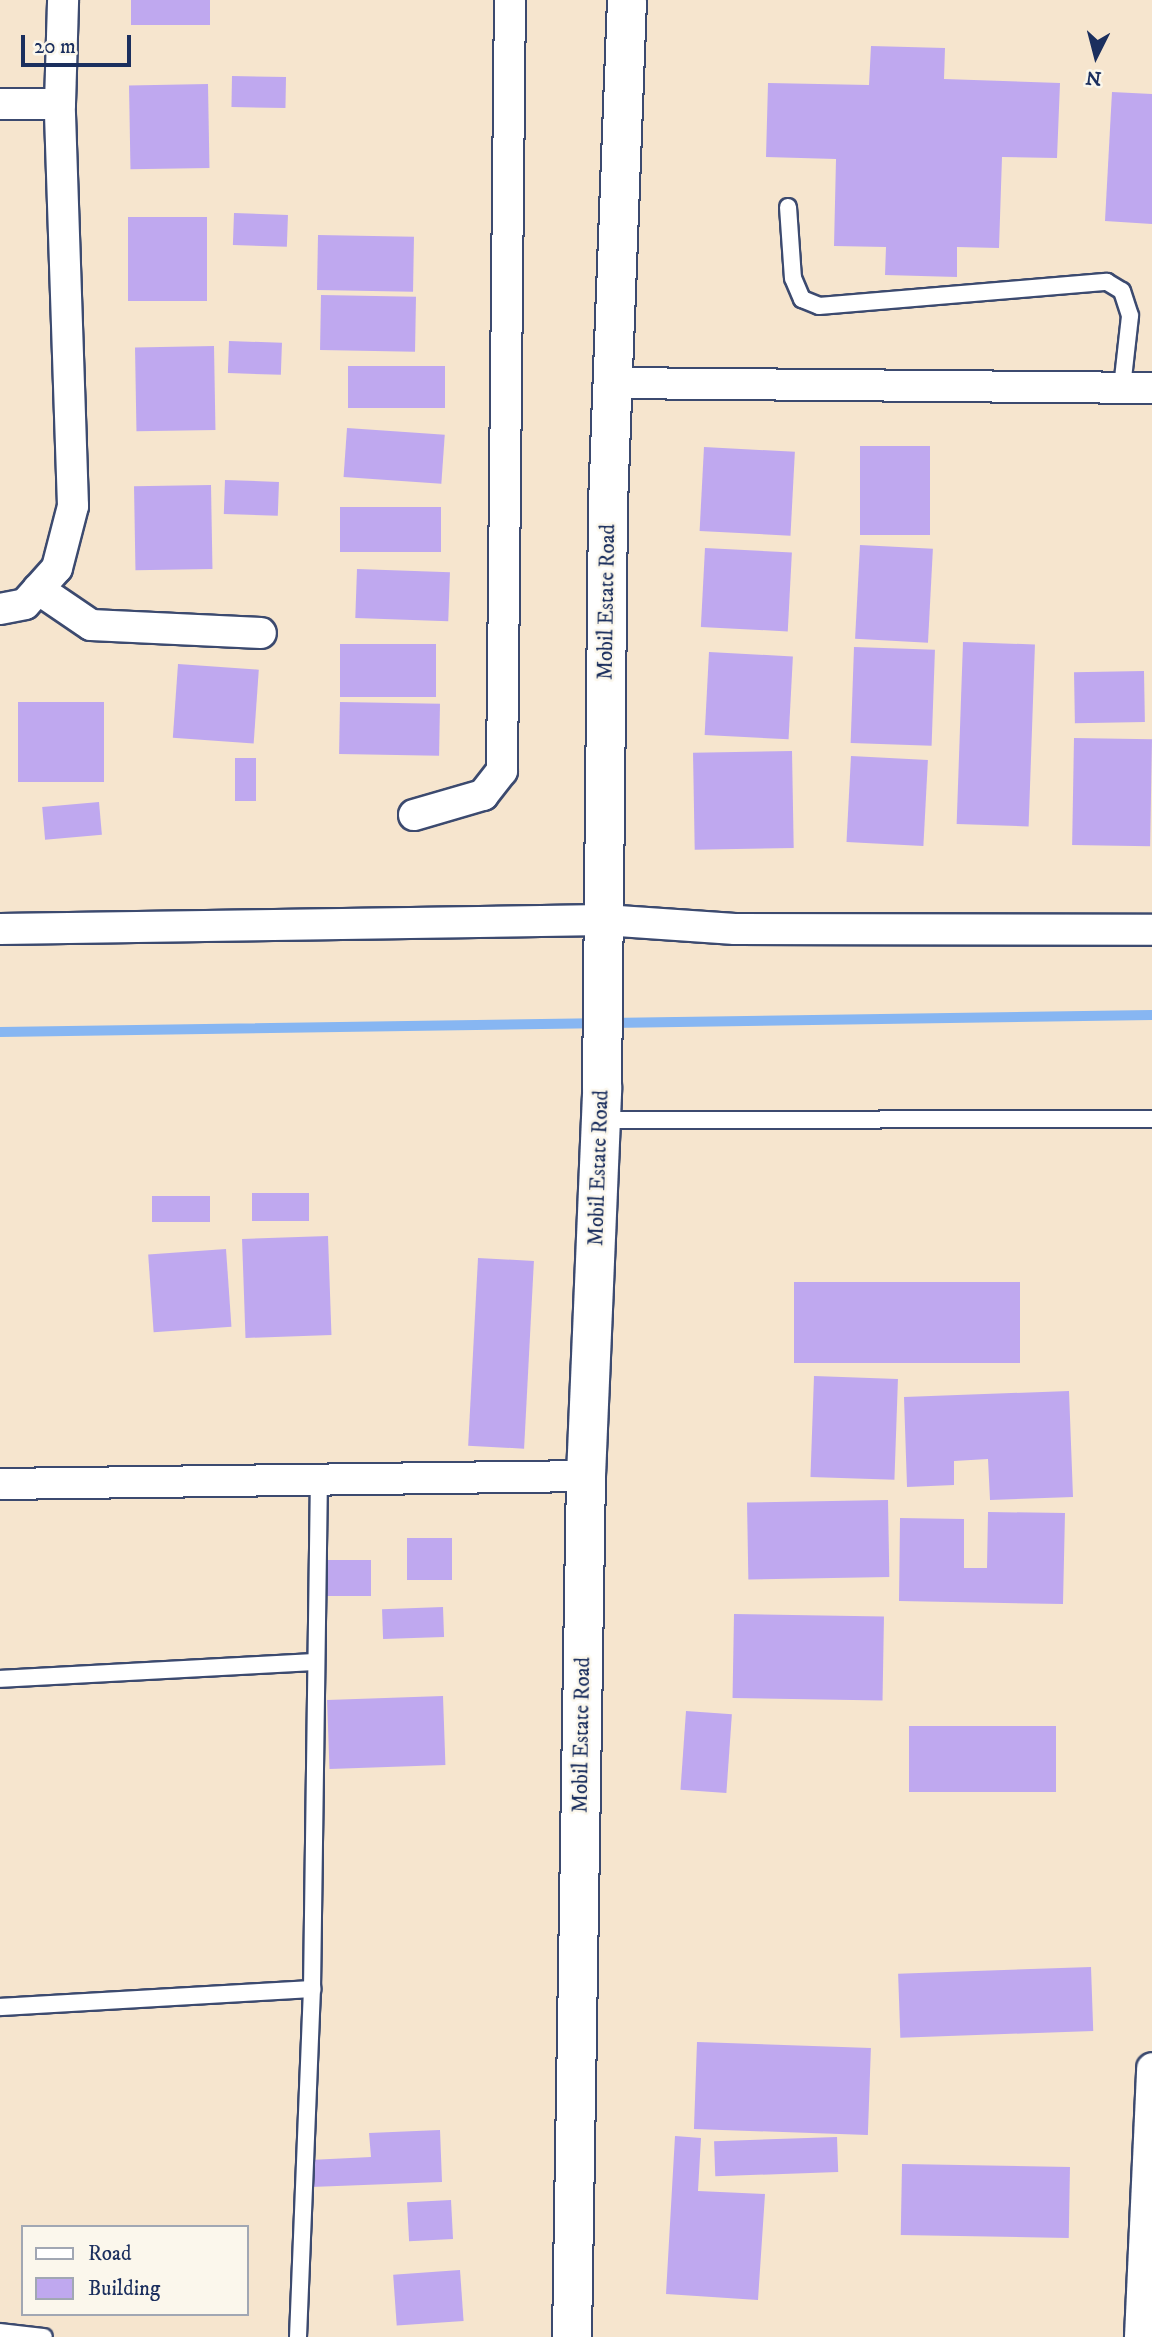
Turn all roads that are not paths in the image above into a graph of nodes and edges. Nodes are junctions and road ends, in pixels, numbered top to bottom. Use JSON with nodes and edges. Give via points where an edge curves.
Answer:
{"nodes":[{"id":1,"x":64,"y":0,"type":"edge"},
{"id":2,"x":510,"y":0,"type":"edge"},
{"id":3,"x":627,"y":0,"type":"edge"},
{"id":4,"x":0,"y":104,"type":"edge"},
{"id":5,"x":60,"y":104,"type":"junction"},
{"id":6,"x":788,"y":207,"type":"dead end"},
{"id":7,"x":613,"y":383,"type":"junction"},
{"id":8,"x":1122,"y":387,"type":"junction"},
{"id":9,"x":1152,"y":388,"type":"edge"},
{"id":10,"x":38,"y":589,"type":"junction"},
{"id":11,"x":0,"y":609,"type":"edge"},
{"id":12,"x":261,"y":633,"type":"dead end"},
{"id":13,"x":414,"y":814,"type":"dead end"},
{"id":14,"x":604,"y":920,"type":"junction"},
{"id":15,"x":0,"y":929,"type":"edge"},
{"id":16,"x":1152,"y":930,"type":"edge"},
{"id":17,"x":602,"y":1104,"type":"junction"},
{"id":18,"x":1152,"y":1119,"type":"edge"},
{"id":19,"x":586,"y":1476,"type":"junction"},
{"id":20,"x":319,"y":1478,"type":"junction"},
{"id":21,"x":0,"y":1484,"type":"edge"},
{"id":22,"x":316,"y":1662,"type":"junction"},
{"id":23,"x":0,"y":1679,"type":"edge"},
{"id":24,"x":312,"y":1989,"type":"junction"},
{"id":25,"x":0,"y":2007,"type":"edge"},
{"id":26,"x":1152,"y":2068,"type":"edge"},
{"id":27,"x":0,"y":2332,"type":"edge"},
{"id":28,"x":44,"y":2337,"type":"edge"},
{"id":29,"x":298,"y":2337,"type":"edge"},
{"id":30,"x":572,"y":2337,"type":"edge"},
{"id":31,"x":1140,"y":2337,"type":"edge"}],
"edges":[{"from":1,"to":5,"type":"street"},
{"from":2,"to":13,"type":"street","via":[[502,771],[484,795]]},
{"from":3,"to":7,"type":"main road","name":"Mobil Estate Road"},
{"from":4,"to":5,"type":"street"},
{"from":5,"to":10,"type":"street","via":[[74,506],[57,568]]},
{"from":6,"to":8,"type":"lane","via":[[793,278],[802,299],[819,306],[1107,282],[1122,291],[1130,316]]},
{"from":7,"to":8,"type":"street"},
{"from":7,"to":14,"type":"main road","name":"Mobil Estate Road"},
{"from":8,"to":9,"type":"street"},
{"from":10,"to":11,"type":"street","via":[[25,604]]},
{"from":10,"to":12,"type":"street","via":[[91,625]]},
{"from":14,"to":15,"type":"street"},
{"from":14,"to":16,"type":"street","via":[[735,929]]},
{"from":14,"to":17,"type":"main road","name":"Mobil Estate Road"},
{"from":17,"to":18,"type":"lane"},
{"from":17,"to":19,"type":"main road","name":"Mobil Estate Road"},
{"from":19,"to":20,"type":"street"},
{"from":19,"to":30,"type":"main road","name":"Mobil Estate Road"},
{"from":20,"to":21,"type":"street"},
{"from":20,"to":22,"type":"lane"},
{"from":22,"to":23,"type":"lane"},
{"from":22,"to":24,"type":"lane"},
{"from":24,"to":25,"type":"lane"},
{"from":24,"to":29,"type":"lane"},
{"from":26,"to":31,"type":"street"},
{"from":27,"to":28,"type":"lane"}]}
